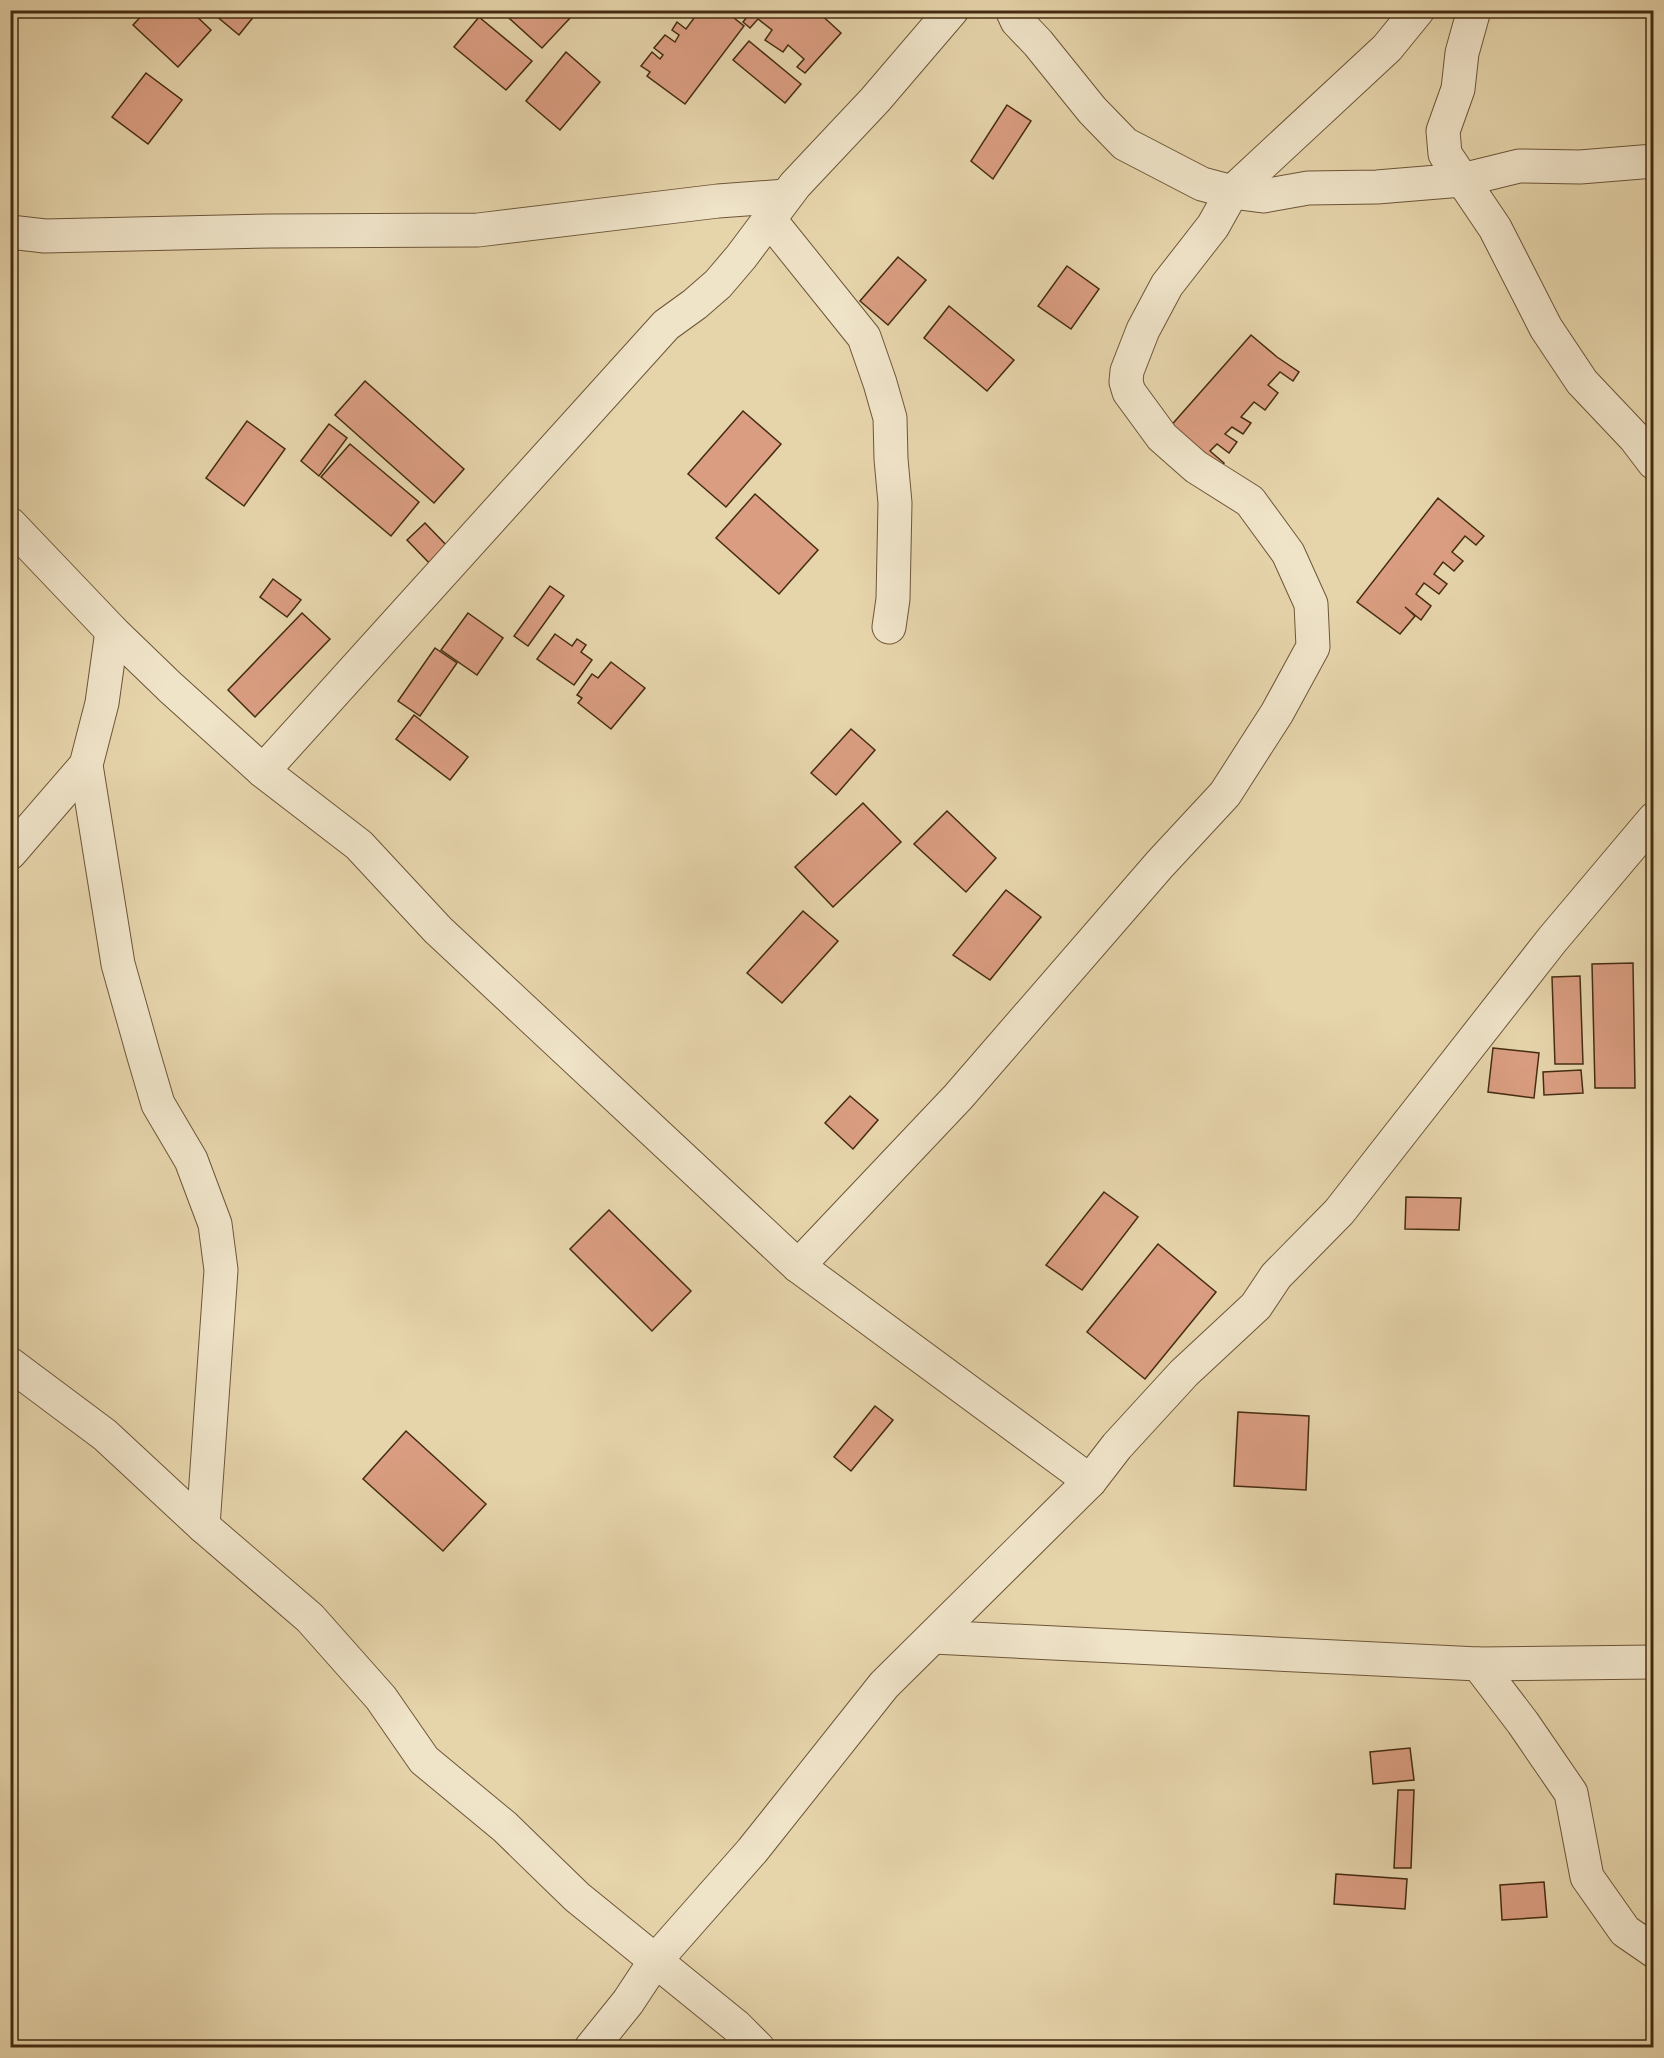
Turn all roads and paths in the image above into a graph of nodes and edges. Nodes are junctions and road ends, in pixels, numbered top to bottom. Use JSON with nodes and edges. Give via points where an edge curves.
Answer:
{"nodes":[{"id":1,"x":952,"y":10,"type":"edge"},
{"id":2,"x":1012,"y":10,"type":"edge"},
{"id":3,"x":1418,"y":10,"type":"edge"},
{"id":4,"x":1474,"y":10,"type":"edge"},
{"id":5,"x":1653,"y":161,"type":"edge"},
{"id":6,"x":1462,"y":180,"type":"junction"},
{"id":7,"x":1232,"y":192,"type":"junction"},
{"id":8,"x":778,"y":208,"type":"junction"},
{"id":9,"x":10,"y":232,"type":"edge"},
{"id":10,"x":1653,"y":463,"type":"edge"},
{"id":11,"x":10,"y":524,"type":"edge"},
{"id":12,"x":889,"y":627,"type":"dead end"},
{"id":13,"x":112,"y":632,"type":"junction"},
{"id":14,"x":86,"y":765,"type":"junction"},
{"id":15,"x":263,"y":771,"type":"junction"},
{"id":16,"x":1653,"y":819,"type":"edge"},
{"id":17,"x":10,"y":852,"type":"edge"},
{"id":18,"x":798,"y":1266,"type":"junction"},
{"id":19,"x":10,"y":1364,"type":"edge"},
{"id":20,"x":1090,"y":1481,"type":"junction"},
{"id":21,"x":203,"y":1526,"type":"junction"},
{"id":22,"x":933,"y":1637,"type":"junction"},
{"id":23,"x":1653,"y":1662,"type":"edge"},
{"id":24,"x":1478,"y":1664,"type":"junction"},
{"id":25,"x":1653,"y":1950,"type":"edge"},
{"id":26,"x":655,"y":1961,"type":"junction"},
{"id":27,"x":591,"y":2048,"type":"edge"},
{"id":28,"x":758,"y":2048,"type":"edge"}],
"edges":[{"from":1,"to":8,"type":"street"},
{"from":2,"to":7,"type":"street","via":[[1092,110],[1125,144],[1202,184]]},
{"from":3,"to":7,"type":"street","via":[[1387,48]]},
{"from":4,"to":6,"type":"street","via":[[1460,63],[1458,89],[1443,132],[1445,154]]},
{"from":5,"to":6,"type":"street","via":[[1580,167],[1519,166]]},
{"from":6,"to":7,"type":"street","via":[[1377,188],[1308,188],[1263,196]]},
{"from":6,"to":10,"type":"street","via":[[1495,228],[1546,328],[1582,382]]},
{"from":7,"to":18,"type":"street","via":[[1213,226],[1167,285],[1143,330],[1126,382],[1162,437],[1196,466],[1250,501],[1288,553],[1311,604],[1314,647],[1225,794],[958,1097]]},
{"from":8,"to":9,"type":"street","via":[[718,201],[478,230],[45,236]]},
{"from":8,"to":12,"type":"street","via":[[864,337],[890,418],[895,503]]},
{"from":8,"to":15,"type":"street","via":[[718,284],[666,325]]},
{"from":11,"to":13,"type":"street"},
{"from":13,"to":14,"type":"street","via":[[102,703]]},
{"from":13,"to":15,"type":"street"},
{"from":14,"to":17,"type":"street"},
{"from":14,"to":21,"type":"street","via":[[118,964],[142,1053],[158,1104],[190,1160],[215,1224],[221,1270]]},
{"from":15,"to":18,"type":"street","via":[[359,845],[438,930]]},
{"from":16,"to":20,"type":"street","via":[[1545,948],[1339,1212],[1276,1276],[1256,1306],[1184,1372]]},
{"from":18,"to":20,"type":"street"},
{"from":19,"to":21,"type":"street","via":[[105,1435]]},
{"from":20,"to":22,"type":"street"},
{"from":21,"to":26,"type":"street","via":[[310,1618],[381,1698],[424,1760]]},
{"from":22,"to":24,"type":"street"},
{"from":22,"to":26,"type":"street","via":[[884,1685],[752,1851]]},
{"from":23,"to":24,"type":"street"},
{"from":24,"to":25,"type":"street","via":[[1571,1793],[1587,1877],[1625,1931]]},
{"from":26,"to":27,"type":"street"},
{"from":26,"to":28,"type":"street"}]}
